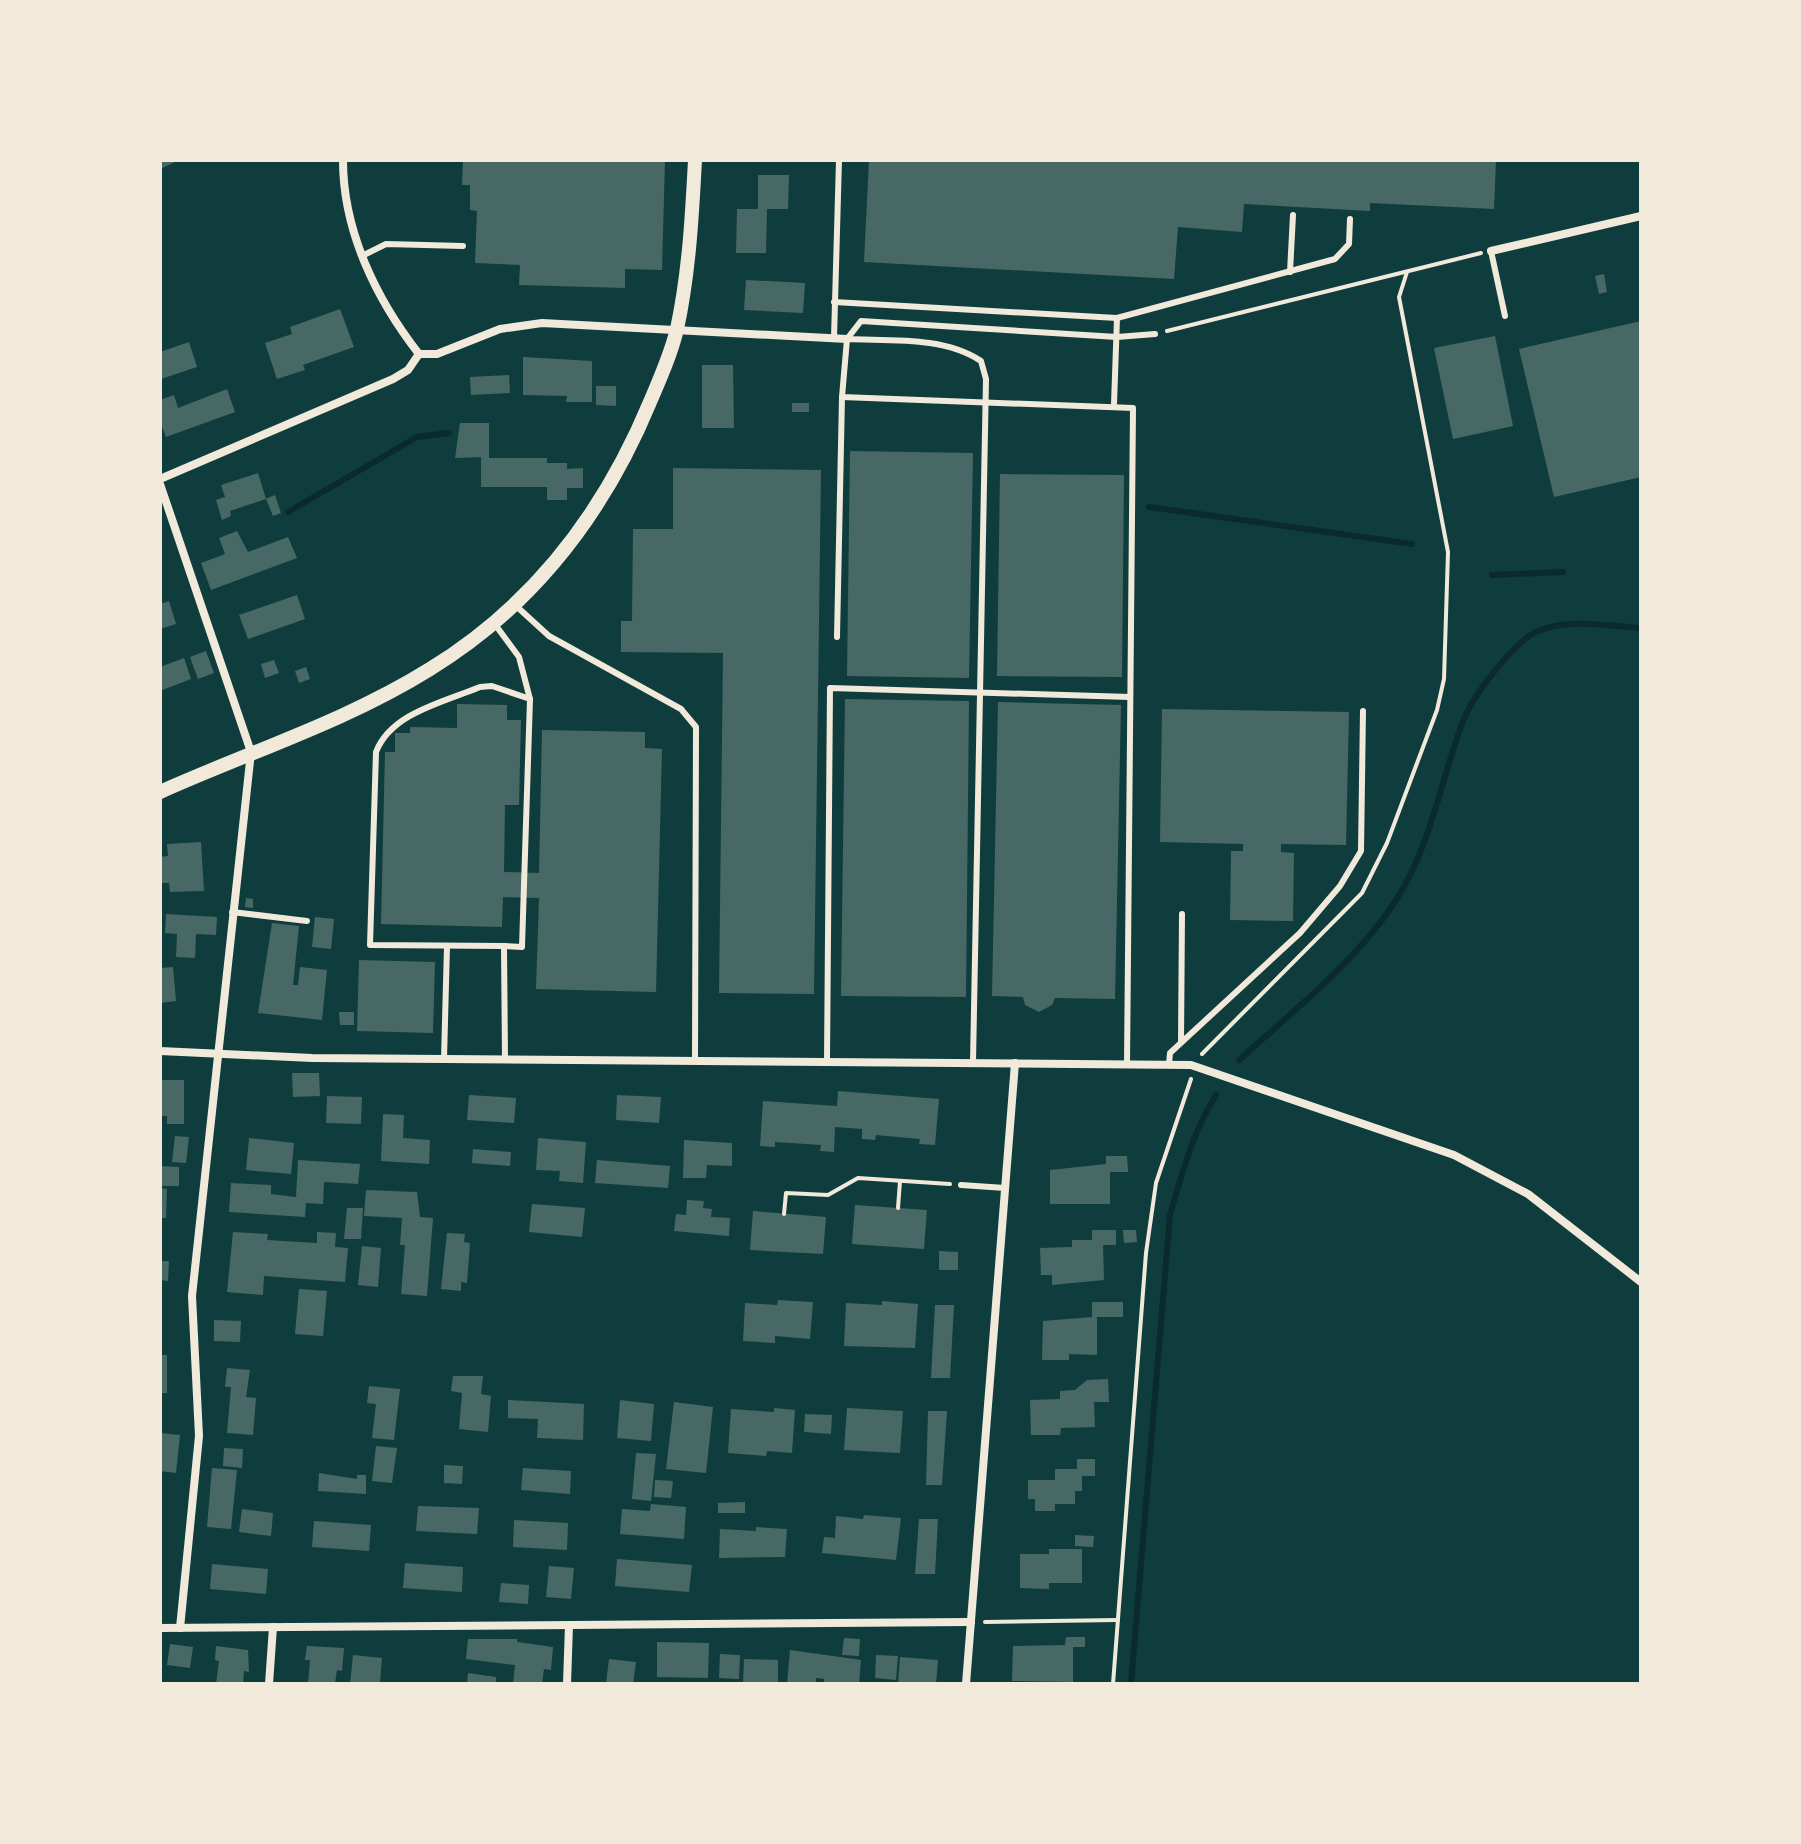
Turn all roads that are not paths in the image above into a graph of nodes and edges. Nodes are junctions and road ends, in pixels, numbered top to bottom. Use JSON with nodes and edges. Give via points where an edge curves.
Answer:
{"nodes":[{"id":1,"x":343,"y":160,"type":"edge"},
{"id":2,"x":695,"y":160,"type":"edge"},
{"id":3,"x":839,"y":160,"type":"edge"},
{"id":4,"x":1293,"y":215,"type":"dead end"},
{"id":5,"x":1641,"y":216,"type":"edge"},
{"id":6,"x":1350,"y":219,"type":"dead end"},
{"id":7,"x":463,"y":246,"type":"dead end"},
{"id":8,"x":1491,"y":251,"type":"joint"},
{"id":9,"x":362,"y":256,"type":"junction"},
{"id":10,"x":1290,"y":272,"type":"junction"},
{"id":11,"x":834,"y":302,"type":"junction"},
{"id":12,"x":1505,"y":316,"type":"dead end"},
{"id":13,"x":1117,"y":318,"type":"junction"},
{"id":14,"x":676,"y":331,"type":"junction"},
{"id":15,"x":1155,"y":334,"type":"road end"},
{"id":16,"x":1117,"y":337,"type":"junction"},
{"id":17,"x":834,"y":338,"type":"junction"},
{"id":18,"x":847,"y":339,"type":"junction"},
{"id":19,"x":419,"y":354,"type":"junction"},
{"id":20,"x":842,"y":397,"type":"junction"},
{"id":21,"x":984,"y":402,"type":"junction"},
{"id":22,"x":1114,"y":404,"type":"junction"},
{"id":23,"x":160,"y":481,"type":"edge"},
{"id":24,"x":515,"y":605,"type":"junction"},
{"id":25,"x":494,"y":623,"type":"junction"},
{"id":26,"x":837,"y":637,"type":"dead end"},
{"id":27,"x":982,"y":692,"type":"junction"},
{"id":28,"x":1130,"y":697,"type":"junction"},
{"id":29,"x":530,"y":699,"type":"junction"},
{"id":30,"x":1363,"y":711,"type":"dead end"},
{"id":31,"x":251,"y":752,"type":"junction"},
{"id":32,"x":160,"y":792,"type":"edge"},
{"id":33,"x":232,"y":912,"type":"junction"},
{"id":34,"x":1182,"y":914,"type":"dead end"},
{"id":35,"x":307,"y":921,"type":"dead end"},
{"id":36,"x":447,"y":946,"type":"junction"},
{"id":37,"x":504,"y":946,"type":"junction"},
{"id":38,"x":1181,"y":1042,"type":"junction"},
{"id":39,"x":160,"y":1051,"type":"edge"},
{"id":40,"x":215,"y":1054,"type":"junction"},
{"id":41,"x":444,"y":1059,"type":"junction"},
{"id":42,"x":505,"y":1059,"type":"junction"},
{"id":43,"x":695,"y":1059,"type":"junction"},
{"id":44,"x":827,"y":1061,"type":"junction"},
{"id":45,"x":973,"y":1062,"type":"junction"},
{"id":46,"x":1015,"y":1063,"type":"junction"},
{"id":47,"x":1127,"y":1064,"type":"junction"},
{"id":48,"x":1169,"y":1064,"type":"junction"},
{"id":49,"x":961,"y":1185,"type":"road end"},
{"id":50,"x":1005,"y":1188,"type":"junction"},
{"id":51,"x":1641,"y":1282,"type":"edge"},
{"id":52,"x":971,"y":1622,"type":"junction"},
{"id":53,"x":569,"y":1625,"type":"junction"},
{"id":54,"x":273,"y":1627,"type":"junction"},
{"id":55,"x":160,"y":1628,"type":"edge"},
{"id":56,"x":180,"y":1628,"type":"junction"},
{"id":57,"x":269,"y":1684,"type":"edge"},
{"id":58,"x":567,"y":1684,"type":"edge"},
{"id":59,"x":966,"y":1684,"type":"edge"}],
"edges":[{"from":1,"to":9,"type":"street","via":[[348,210]]},
{"from":2,"to":14,"type":"street","via":[[688,265]]},
{"from":3,"to":11,"type":"lane"},
{"from":4,"to":10,"type":"lane"},
{"from":5,"to":8,"type":"street"},
{"from":6,"to":10,"type":"lane","via":[[1349,244],[1335,259]]},
{"from":7,"to":9,"type":"lane","via":[[386,244]]},
{"from":8,"to":12,"type":"lane"},
{"from":9,"to":19,"type":"street"},
{"from":10,"to":13,"type":"lane"},
{"from":11,"to":13,"type":"lane"},
{"from":11,"to":17,"type":"lane"},
{"from":13,"to":16,"type":"lane"},
{"from":14,"to":17,"type":"street"},
{"from":14,"to":19,"type":"street","via":[[542,323],[500,329],[437,354]]},
{"from":14,"to":24,"type":"street","via":[[612,483],[565,551]]},
{"from":15,"to":16,"type":"lane"},
{"from":16,"to":18,"type":"lane","via":[[861,321]]},
{"from":16,"to":22,"type":"lane"},
{"from":17,"to":18,"type":"street"},
{"from":18,"to":20,"type":"lane"},
{"from":18,"to":21,"type":"lane","via":[[966,351],[981,361]]},
{"from":19,"to":23,"type":"street","via":[[393,379]]},
{"from":20,"to":21,"type":"lane"},
{"from":20,"to":26,"type":"lane"},
{"from":21,"to":22,"type":"lane"},
{"from":21,"to":27,"type":"lane"},
{"from":22,"to":28,"type":"lane","via":[[1133,408]]},
{"from":23,"to":31,"type":"street"},
{"from":24,"to":25,"type":"street"},
{"from":24,"to":43,"type":"lane","via":[[549,636],[681,709],[696,727]]},
{"from":25,"to":29,"type":"lane","via":[[519,657]]},
{"from":25,"to":31,"type":"street","via":[[401,685]]},
{"from":27,"to":28,"type":"lane"},
{"from":27,"to":44,"type":"lane","via":[[830,688]]},
{"from":27,"to":45,"type":"lane"},
{"from":28,"to":47,"type":"lane"},
{"from":29,"to":36,"type":"lane","via":[[480,687],[390,728],[376,752],[370,945]]},
{"from":29,"to":37,"type":"lane","via":[[522,947]]},
{"from":30,"to":38,"type":"lane","via":[[1361,851],[1340,886],[1300,933]]},
{"from":31,"to":32,"type":"street"},
{"from":31,"to":33,"type":"street"},
{"from":33,"to":35,"type":"lane"},
{"from":33,"to":40,"type":"street"},
{"from":34,"to":38,"type":"lane"},
{"from":36,"to":37,"type":"lane"},
{"from":36,"to":41,"type":"lane"},
{"from":37,"to":42,"type":"lane"},
{"from":38,"to":48,"type":"lane","via":[[1170,1053]]},
{"from":39,"to":40,"type":"street"},
{"from":40,"to":41,"type":"street"},
{"from":40,"to":56,"type":"street","via":[[192,1296],[199,1436]]},
{"from":41,"to":42,"type":"street"},
{"from":42,"to":43,"type":"street"},
{"from":43,"to":44,"type":"street"},
{"from":44,"to":45,"type":"street"},
{"from":45,"to":46,"type":"street"},
{"from":46,"to":47,"type":"street"},
{"from":46,"to":50,"type":"street"},
{"from":47,"to":48,"type":"street"},
{"from":48,"to":51,"type":"street","via":[[1243,1080],[1454,1155],[1564,1219]]},
{"from":49,"to":50,"type":"lane"},
{"from":50,"to":52,"type":"street"},
{"from":52,"to":53,"type":"street"},
{"from":52,"to":59,"type":"street"},
{"from":53,"to":54,"type":"street"},
{"from":53,"to":58,"type":"street"},
{"from":54,"to":56,"type":"street"},
{"from":54,"to":57,"type":"street"},
{"from":55,"to":56,"type":"street"}]}
